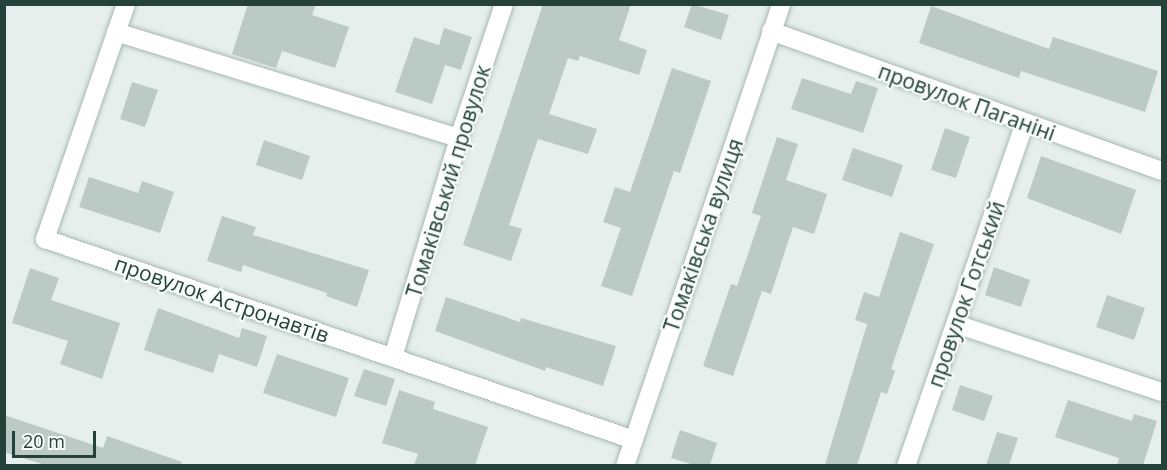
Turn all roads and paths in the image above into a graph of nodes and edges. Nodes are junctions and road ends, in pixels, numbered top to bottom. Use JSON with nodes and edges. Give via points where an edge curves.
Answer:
{"nodes":[{"id":1,"x":126,"y":4,"type":"edge"},
{"id":2,"x":504,"y":4,"type":"edge"},
{"id":3,"x":781,"y":4,"type":"edge"},
{"id":4,"x":771,"y":31,"type":"junction"},
{"id":5,"x":116,"y":32,"type":"junction"},
{"id":6,"x":1025,"y":123,"type":"junction"},
{"id":7,"x":459,"y":138,"type":"junction"},
{"id":8,"x":1162,"y":171,"type":"edge"},
{"id":9,"x":956,"y":324,"type":"junction"},
{"id":10,"x":393,"y":357,"type":"junction"},
{"id":11,"x":1162,"y":392,"type":"edge"},
{"id":12,"x":634,"y":440,"type":"junction"},
{"id":13,"x":625,"y":465,"type":"edge"},
{"id":14,"x":906,"y":465,"type":"edge"}],
"edges":[{"from":1,"to":5,"type":"street","name":"провулок Астронавтів"},
{"from":2,"to":7,"type":"street","name":"Томаківський провулок"},
{"from":3,"to":4,"type":"street","name":"Томаківська вулиця"},
{"from":4,"to":6,"type":"street","name":"провулок Паганіні"},
{"from":4,"to":12,"type":"street","name":"Томаківська вулиця"},
{"from":5,"to":7,"type":"street"},
{"from":5,"to":10,"type":"street","name":"провулок Астронавтів","via":[[45,239]]},
{"from":6,"to":8,"type":"street","name":"провулок Паганіні"},
{"from":6,"to":9,"type":"street","name":"провулок Готський"},
{"from":7,"to":10,"type":"street","name":"Томаківський провулок"},
{"from":9,"to":11,"type":"street"},
{"from":9,"to":14,"type":"street","name":"провулок Готський"},
{"from":10,"to":12,"type":"street","name":"провулок Астронавтів"},
{"from":12,"to":13,"type":"street","name":"Томаківська вулиця"}]}
